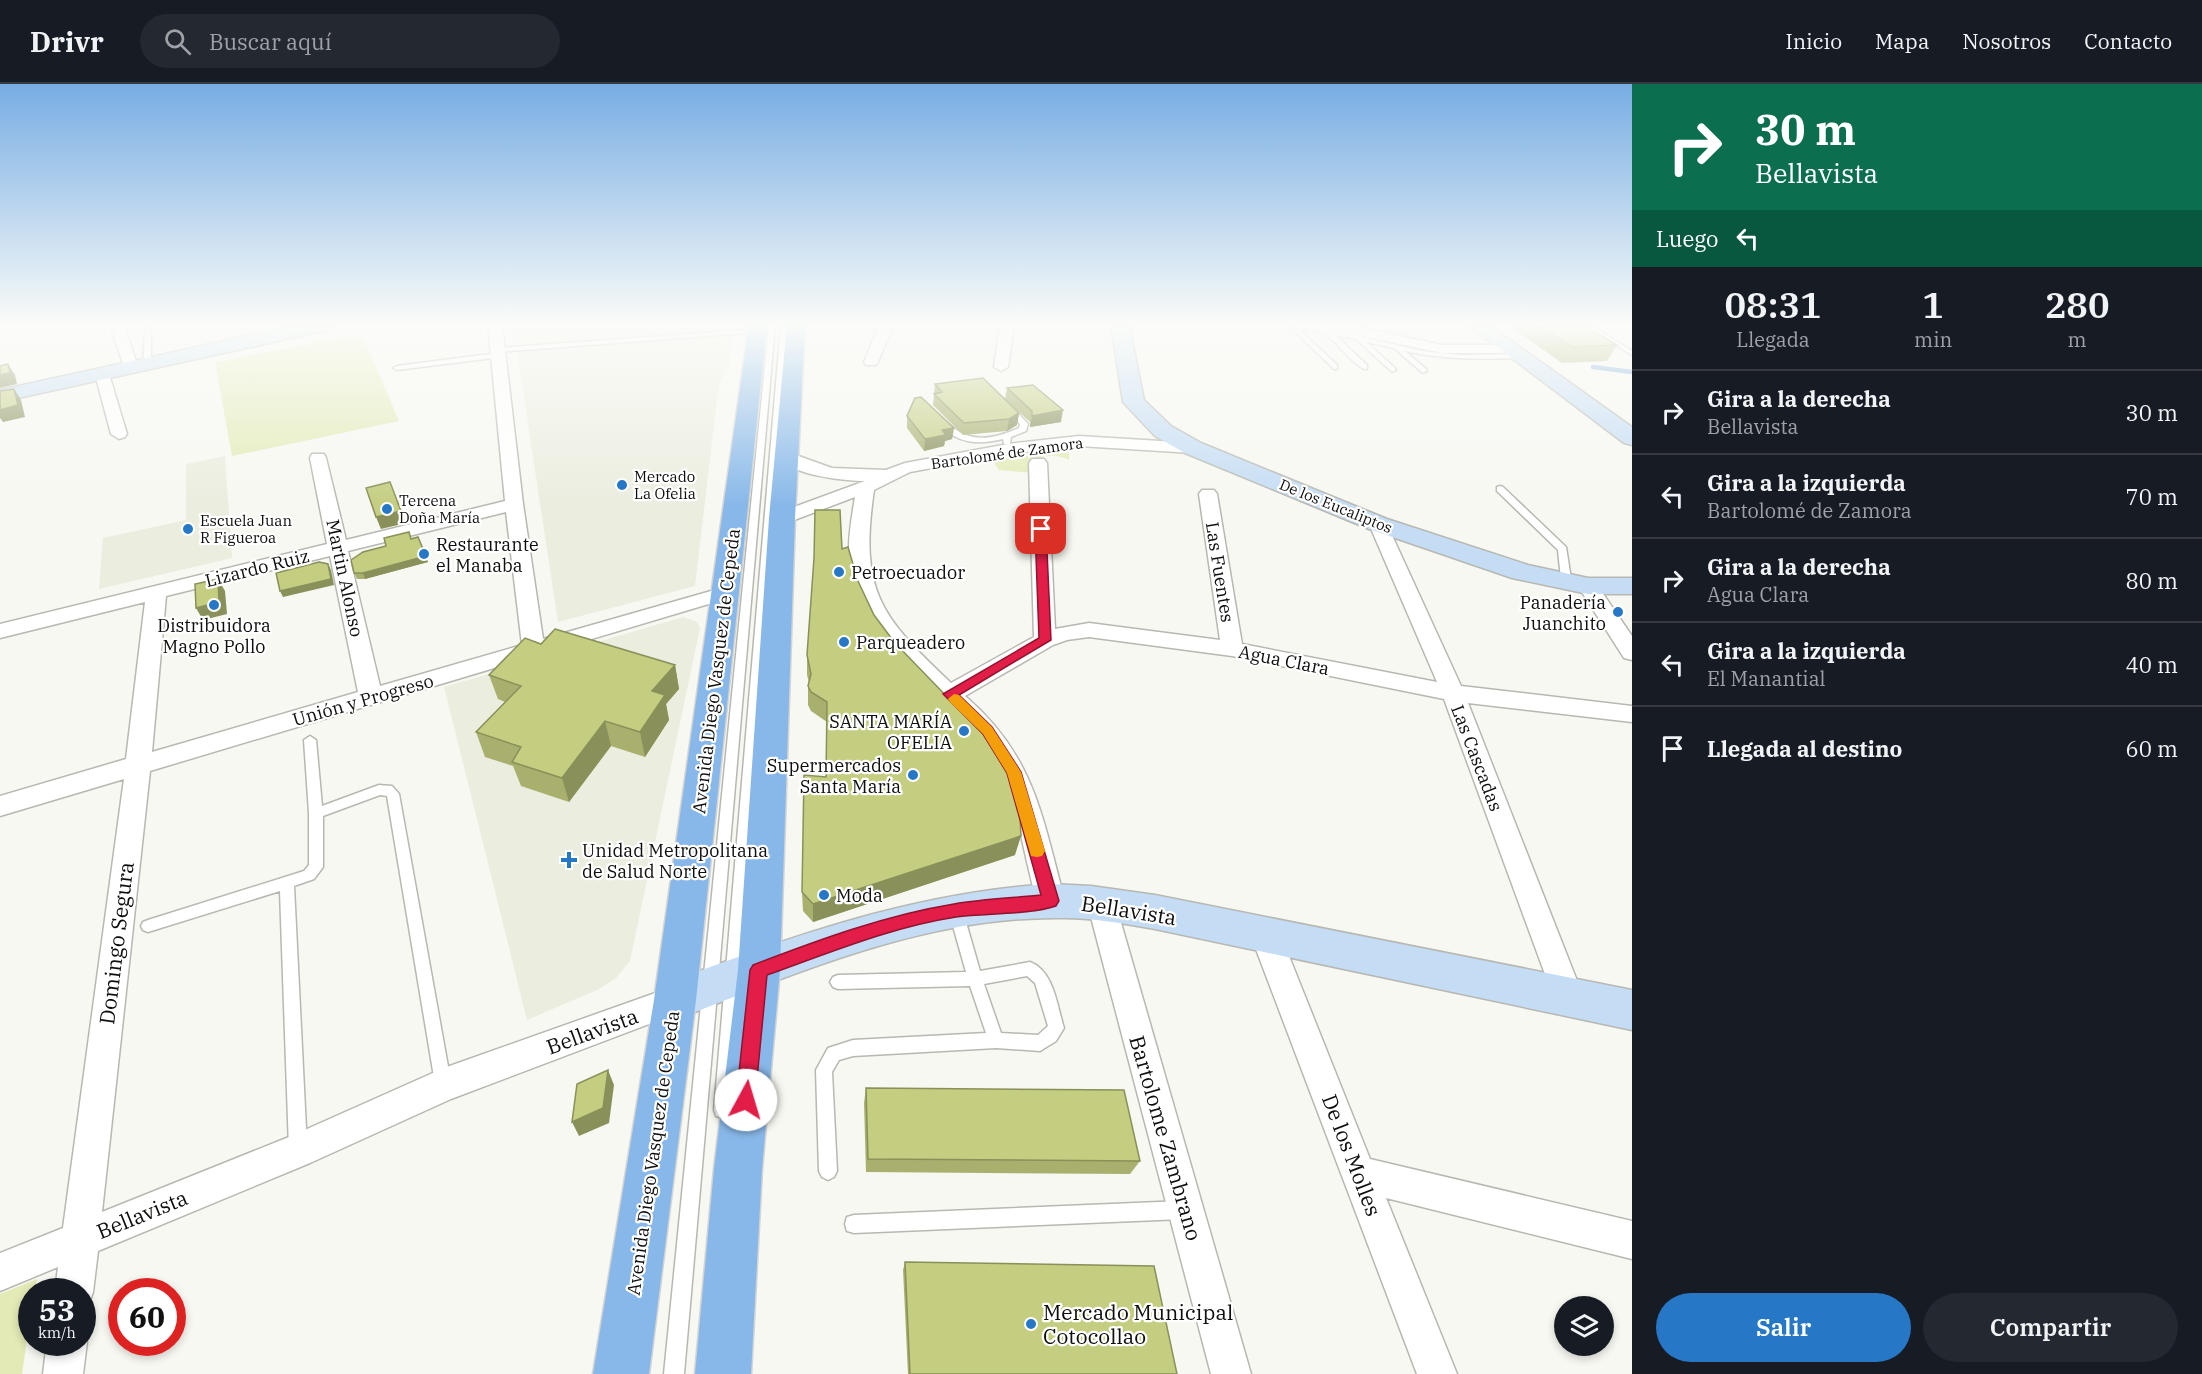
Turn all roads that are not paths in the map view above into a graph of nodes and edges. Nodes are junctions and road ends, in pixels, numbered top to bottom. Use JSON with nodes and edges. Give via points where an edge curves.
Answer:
{"nodes":[{"id":1,"x":50,"y":385,"type":"edge"},
{"id":2,"x":105,"y":385,"type":"edge"},
{"id":3,"x":501,"y":385,"type":"edge"},
{"id":4,"x":755,"y":385,"type":"edge"},
{"id":5,"x":760,"y":385,"type":"edge"},
{"id":6,"x":760,"y":385,"type":"edge"},
{"id":7,"x":792,"y":385,"type":"edge"},
{"id":8,"x":1131,"y":385,"type":"edge"},
{"id":9,"x":1560,"y":385,"type":"edge"},
{"id":10,"x":1577,"y":385,"type":"edge"},
{"id":11,"x":0,"y":396,"type":"edge"},
{"id":12,"x":998,"y":399,"type":"edge"},
{"id":13,"x":939,"y":420,"type":"edge"},
{"id":14,"x":1632,"y":425,"type":"edge"},
{"id":15,"x":119,"y":434,"type":"dead end"},
{"id":16,"x":1632,"y":438,"type":"edge"},
{"id":17,"x":1008,"y":442,"type":"junction"},
{"id":18,"x":1192,"y":448,"type":"junction"},
{"id":19,"x":318,"y":458,"type":"dead end"},
{"id":20,"x":787,"y":458,"type":"junction"},
{"id":21,"x":1038,"y":463,"type":"dead end"},
{"id":22,"x":894,"y":472,"type":"junction"},
{"id":23,"x":867,"y":487,"type":"junction"},
{"id":24,"x":1500,"y":489,"type":"dead end"},
{"id":25,"x":1208,"y":494,"type":"dead end"},
{"id":26,"x":514,"y":504,"type":"junction"},
{"id":27,"x":782,"y":518,"type":"junction"},
{"id":28,"x":1378,"y":524,"type":"junction"},
{"id":29,"x":339,"y":548,"type":"junction"},
{"id":30,"x":1577,"y":583,"type":"junction"},
{"id":31,"x":1632,"y":586,"type":"edge"},
{"id":32,"x":156,"y":593,"type":"junction"},
{"id":33,"x":725,"y":593,"type":"junction"},
{"id":34,"x":0,"y":631,"type":"edge"},
{"id":35,"x":1045,"y":640,"type":"junction"},
{"id":36,"x":1232,"y":649,"type":"junction"},
{"id":37,"x":534,"y":650,"type":"junction"},
{"id":38,"x":1632,"y":653,"type":"edge"},
{"id":39,"x":1453,"y":693,"type":"junction"},
{"id":40,"x":950,"y":694,"type":"junction"},
{"id":41,"x":371,"y":698,"type":"junction"},
{"id":42,"x":1632,"y":714,"type":"edge"},
{"id":43,"x":310,"y":740,"type":"dead end"},
{"id":44,"x":138,"y":766,"type":"junction"},
{"id":45,"x":0,"y":806,"type":"edge"},
{"id":46,"x":316,"y":813,"type":"junction"},
{"id":47,"x":287,"y":883,"type":"junction"},
{"id":48,"x":1051,"y":901,"type":"junction"},
{"id":49,"x":1101,"y":902,"type":"junction"},
{"id":50,"x":956,"y":910,"type":"junction"},
{"id":51,"x":148,"y":926,"type":"dead end"},
{"id":52,"x":1266,"y":936,"type":"junction"},
{"id":53,"x":975,"y":979,"type":"junction"},
{"id":54,"x":838,"y":982,"type":"dead end"},
{"id":55,"x":719,"y":984,"type":"junction"},
{"id":56,"x":1568,"y":996,"type":"junction"},
{"id":57,"x":1632,"y":1010,"type":"edge"},
{"id":58,"x":996,"y":1040,"type":"junction"},
{"id":59,"x":444,"y":1085,"type":"junction"},
{"id":60,"x":721,"y":1118,"type":"dead end"},
{"id":61,"x":298,"y":1151,"type":"junction"},
{"id":62,"x":828,"y":1171,"type":"dead end"},
{"id":63,"x":1361,"y":1174,"type":"junction"},
{"id":64,"x":1186,"y":1210,"type":"junction"},
{"id":65,"x":854,"y":1224,"type":"dead end"},
{"id":66,"x":81,"y":1239,"type":"junction"},
{"id":67,"x":1632,"y":1240,"type":"edge"},
{"id":68,"x":0,"y":1272,"type":"edge"},
{"id":69,"x":76,"y":1278,"type":"edge"},
{"id":70,"x":65,"y":1356,"type":"edge"},
{"id":71,"x":63,"y":1374,"type":"edge"},
{"id":72,"x":621,"y":1374,"type":"edge"},
{"id":73,"x":674,"y":1374,"type":"edge"},
{"id":74,"x":723,"y":1374,"type":"edge"},
{"id":75,"x":1231,"y":1374,"type":"edge"},
{"id":76,"x":1437,"y":1374,"type":"edge"}],
"edges":[{"from":1,"to":11,"type":"street"},
{"from":2,"to":15,"type":"street"},
{"from":3,"to":26,"type":"street"},
{"from":4,"to":33,"type":"main road","name":"Avenida Diego Vasquez de Cepeda"},
{"from":5,"to":55,"type":"lane"},
{"from":6,"to":55,"type":"lane"},
{"from":7,"to":20,"type":"main road","name":"Avenida Diego Vasquez de Cepeda"},
{"from":8,"to":18,"type":"street","name":"De los Eucaliptos","via":[[1134,402],[1163,431]]},
{"from":9,"to":16,"type":"street"},
{"from":10,"to":14,"type":"street"},
{"from":12,"to":17,"type":"lane","via":[[1024,424]]},
{"from":13,"to":17,"type":"lane","via":[[960,439]]},
{"from":17,"to":18,"type":"street","name":"Bartolomé de Zamora","via":[[1079,441]]},
{"from":17,"to":22,"type":"street","name":"Bartolomé de Zamora"},
{"from":18,"to":28,"type":"street","name":"De los Eucaliptos"},
{"from":19,"to":29,"type":"street","name":"Martin Alonso"},
{"from":20,"to":22,"type":"street","name":"Bartolomé de Zamora","via":[[844,476]]},
{"from":20,"to":27,"type":"main road","name":"Avenida Diego Vasquez de Cepeda"},
{"from":21,"to":35,"type":"street"},
{"from":22,"to":23,"type":"street","name":"Bartolomé de Zamora"},
{"from":23,"to":27,"type":"street","name":"Bartolomé de Zamora"},
{"from":23,"to":40,"type":"street","via":[[857,547],[873,610],[896,642]]},
{"from":24,"to":30,"type":"lane","via":[[1563,549]]},
{"from":25,"to":36,"type":"street","name":"Las Fuentes"},
{"from":26,"to":29,"type":"street","name":"Lizardo Ruiz"},
{"from":26,"to":37,"type":"street"},
{"from":27,"to":55,"type":"main road","name":"Avenida Diego Vasquez de Cepeda"},
{"from":28,"to":30,"type":"street","name":"De los Eucaliptos","via":[[1522,572]]},
{"from":28,"to":39,"type":"street","name":"Las Cascadas"},
{"from":29,"to":32,"type":"street","name":"Lizardo Ruiz"},
{"from":29,"to":41,"type":"street","name":"Martin Alonso"},
{"from":30,"to":31,"type":"street","name":"De los Eucaliptos"},
{"from":30,"to":38,"type":"street"},
{"from":32,"to":34,"type":"street","name":"Lizardo Ruiz"},
{"from":32,"to":44,"type":"street","name":"Domingo Segura"},
{"from":33,"to":37,"type":"street","name":"Unión y Progreso","via":[[570,645]]},
{"from":33,"to":55,"type":"main road","name":"Avenida Diego Vasquez de Cepeda"},
{"from":35,"to":36,"type":"street","name":"Agua Clara","via":[[1089,630]]},
{"from":35,"to":40,"type":"street","name":"Agua Clara"},
{"from":36,"to":39,"type":"street","name":"Agua Clara"},
{"from":37,"to":41,"type":"street","name":"Unión y Progreso"},
{"from":39,"to":42,"type":"street","name":"Agua Clara"},
{"from":39,"to":56,"type":"street","name":"Las Cascadas"},
{"from":40,"to":48,"type":"street","via":[[988,730],[1014,772]]},
{"from":41,"to":44,"type":"street","name":"Unión y Progreso"},
{"from":43,"to":46,"type":"lane"},
{"from":44,"to":45,"type":"street","name":"Unión y Progreso"},
{"from":44,"to":66,"type":"street","name":"Domingo Segura"},
{"from":46,"to":47,"type":"lane","via":[[316,867],[309,875]]},
{"from":46,"to":59,"type":"lane","via":[[379,790],[387,789],[393,794]]},
{"from":47,"to":51,"type":"lane"},
{"from":47,"to":61,"type":"lane"},
{"from":48,"to":49,"type":"street","name":"Bellavista"},
{"from":48,"to":50,"type":"street","name":"Bellavista"},
{"from":49,"to":52,"type":"street","name":"Bellavista"},
{"from":49,"to":64,"type":"street","name":"Bartolome Zambrano"},
{"from":50,"to":53,"type":"lane"},
{"from":50,"to":55,"type":"street","name":"Bellavista","via":[[870,931]]},
{"from":52,"to":56,"type":"street","name":"Bellavista"},
{"from":52,"to":63,"type":"street","name":"De los Molles"},
{"from":53,"to":54,"type":"lane"},
{"from":53,"to":58,"type":"lane"},
{"from":53,"to":58,"type":"lane","via":[[1030,969],[1041,979],[1056,1028],[1040,1043]]},
{"from":55,"to":59,"type":"street","name":"Bellavista"},
{"from":55,"to":60,"type":"lane"},
{"from":55,"to":72,"type":"main road","name":"Avenida Diego Vasquez de Cepeda"},
{"from":55,"to":73,"type":"lane"},
{"from":55,"to":74,"type":"main road","name":"Avenida Diego Vasquez de Cepeda","via":[[738,1169]]},
{"from":56,"to":57,"type":"street","name":"Bellavista"},
{"from":58,"to":62,"type":"lane","via":[[853,1048],[834,1054],[824,1070]]},
{"from":59,"to":61,"type":"street","name":"Bellavista"},
{"from":61,"to":66,"type":"street","name":"Bellavista"},
{"from":63,"to":67,"type":"street"},
{"from":63,"to":76,"type":"street","name":"De los Molles"},
{"from":64,"to":65,"type":"lane"},
{"from":64,"to":75,"type":"street","name":"Bartolome Zambrano"},
{"from":66,"to":68,"type":"street","name":"Bellavista"},
{"from":66,"to":69,"type":"street","name":"Domingo Segura"},
{"from":70,"to":71,"type":"street"}]}
